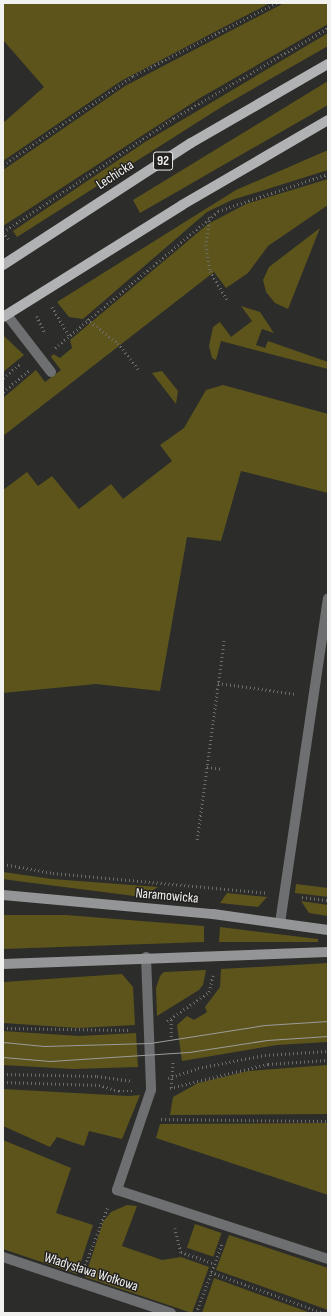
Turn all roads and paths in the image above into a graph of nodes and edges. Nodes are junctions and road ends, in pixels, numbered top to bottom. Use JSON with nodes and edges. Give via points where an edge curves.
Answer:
{"nodes":[{"id":1,"x":276,"y":3,"type":"edge"},
{"id":2,"x":328,"y":28,"type":"edge"},
{"id":3,"x":328,"y":64,"type":"edge"},
{"id":4,"x":328,"y":120,"type":"edge"},
{"id":5,"x":3,"y":165,"type":"edge"},
{"id":6,"x":328,"y":174,"type":"edge"},
{"id":7,"x":210,"y":216,"type":"junction"},
{"id":8,"x":3,"y":232,"type":"edge"},
{"id":9,"x":11,"y":243,"type":"dead end"},
{"id":10,"x":3,"y":265,"type":"edge"},
{"id":11,"x":228,"y":301,"type":"dead end"},
{"id":12,"x":50,"y":303,"type":"dead end"},
{"id":13,"x":5,"y":316,"type":"edge"},
{"id":14,"x":87,"y":319,"type":"junction"},
{"id":15,"x":69,"y":335,"type":"junction"},
{"id":16,"x":35,"y":351,"type":"junction"},
{"id":17,"x":41,"y":360,"type":"junction"},
{"id":18,"x":139,"y":370,"type":"dead end"},
{"id":19,"x":51,"y":372,"type":"dead end"},
{"id":20,"x":3,"y":378,"type":"edge"},
{"id":21,"x":3,"y":392,"type":"edge"},
{"id":22,"x":328,"y":599,"type":"edge"},
{"id":23,"x":224,"y":641,"type":"dead end"},
{"id":24,"x":218,"y":683,"type":"junction"},
{"id":25,"x":290,"y":693,"type":"dead end"},
{"id":26,"x":207,"y":767,"type":"junction"},
{"id":27,"x":223,"y":769,"type":"dead end"},
{"id":28,"x":197,"y":840,"type":"dead end"},
{"id":29,"x":3,"y":864,"type":"edge"},
{"id":30,"x":283,"y":894,"type":"junction"},
{"id":31,"x":3,"y":895,"type":"edge"},
{"id":32,"x":328,"y":900,"type":"edge"},
{"id":33,"x":280,"y":922,"type":"junction"},
{"id":34,"x":328,"y":930,"type":"edge"},
{"id":35,"x":328,"y":952,"type":"edge"},
{"id":36,"x":146,"y":957,"type":"junction"},
{"id":37,"x":3,"y":964,"type":"edge"},
{"id":38,"x":213,"y":966,"type":"dead end"},
{"id":39,"x":171,"y":1019,"type":"junction"},
{"id":40,"x":164,"y":1023,"type":"dead end"},
{"id":41,"x":3,"y":1028,"type":"edge"},
{"id":42,"x":136,"y":1029,"type":"dead end"},
{"id":43,"x":171,"y":1037,"type":"dead end"},
{"id":44,"x":328,"y":1051,"type":"edge"},
{"id":45,"x":328,"y":1060,"type":"edge"},
{"id":46,"x":3,"y":1074,"type":"edge"},
{"id":47,"x":160,"y":1079,"type":"dead end"},
{"id":48,"x":139,"y":1081,"type":"dead end"},
{"id":49,"x":3,"y":1082,"type":"edge"},
{"id":50,"x":166,"y":1089,"type":"dead end"},
{"id":51,"x":139,"y":1090,"type":"dead end"},
{"id":52,"x":141,"y":1120,"type":"junction"},
{"id":53,"x":328,"y":1121,"type":"edge"},
{"id":54,"x":117,"y":1190,"type":"junction"},
{"id":55,"x":223,"y":1240,"type":"dead end"},
{"id":56,"x":181,"y":1252,"type":"dead end"},
{"id":57,"x":3,"y":1257,"type":"edge"},
{"id":58,"x":328,"y":1259,"type":"edge"},
{"id":59,"x":215,"y":1264,"type":"junction"},
{"id":60,"x":83,"y":1269,"type":"dead end"},
{"id":61,"x":211,"y":1272,"type":"junction"},
{"id":62,"x":171,"y":1313,"type":"edge"},
{"id":63,"x":196,"y":1313,"type":"edge"},
{"id":64,"x":323,"y":1313,"type":"edge"}],
"edges":[{"from":1,"to":5,"type":"path","via":[[133,76]]},
{"from":2,"to":8,"type":"path","via":[[174,118]]},
{"from":3,"to":10,"type":"main road","name":"Lechicka","number":"92","via":[[191,143]]},
{"from":4,"to":13,"type":"main road","via":[[182,205]]},
{"from":6,"to":7,"type":"path","via":[[234,204]]},
{"from":7,"to":11,"type":"path","via":[[206,245],[210,271]]},
{"from":7,"to":14,"type":"path"},
{"from":8,"to":9,"type":"path"},
{"from":12,"to":15,"type":"path"},
{"from":13,"to":16,"type":"street"},
{"from":14,"to":15,"type":"path"},
{"from":14,"to":18,"type":"path","via":[[118,343]]},
{"from":15,"to":17,"type":"path"},
{"from":16,"to":17,"type":"street"},
{"from":16,"to":20,"type":"path"},
{"from":17,"to":19,"type":"street"},
{"from":17,"to":21,"type":"path"},
{"from":22,"to":30,"type":"street"},
{"from":23,"to":24,"type":"path"},
{"from":24,"to":25,"type":"path"},
{"from":24,"to":26,"type":"path"},
{"from":26,"to":27,"type":"path"},
{"from":26,"to":28,"type":"path"},
{"from":29,"to":30,"type":"path","via":[[53,873]]},
{"from":30,"to":32,"type":"path"},
{"from":30,"to":33,"type":"street"},
{"from":31,"to":33,"type":"street","name":"Naramowicka"},
{"from":33,"to":34,"type":"street","name":"Naramowicka"},
{"from":35,"to":36,"type":"street"},
{"from":36,"to":37,"type":"street"},
{"from":36,"to":52,"type":"street","via":[[151,1085]]},
{"from":38,"to":39,"type":"path","via":[[209,992]]},
{"from":39,"to":40,"type":"path"},
{"from":39,"to":43,"type":"path"},
{"from":41,"to":42,"type":"path"},
{"from":44,"to":47,"type":"path","via":[[264,1056]]},
{"from":45,"to":50,"type":"path","via":[[268,1064]]},
{"from":46,"to":48,"type":"path"},
{"from":49,"to":51,"type":"path","via":[[99,1085],[119,1091]]},
{"from":52,"to":53,"type":"path"},
{"from":52,"to":54,"type":"street"},
{"from":54,"to":58,"type":"street"},
{"from":54,"to":60,"type":"path","via":[[98,1227]]},
{"from":55,"to":59,"type":"path"},
{"from":56,"to":59,"type":"path"},
{"from":57,"to":62,"type":"street","name":"Władysława Wołkowa"},
{"from":59,"to":61,"type":"path"},
{"from":61,"to":63,"type":"path"},
{"from":61,"to":64,"type":"path"}]}
